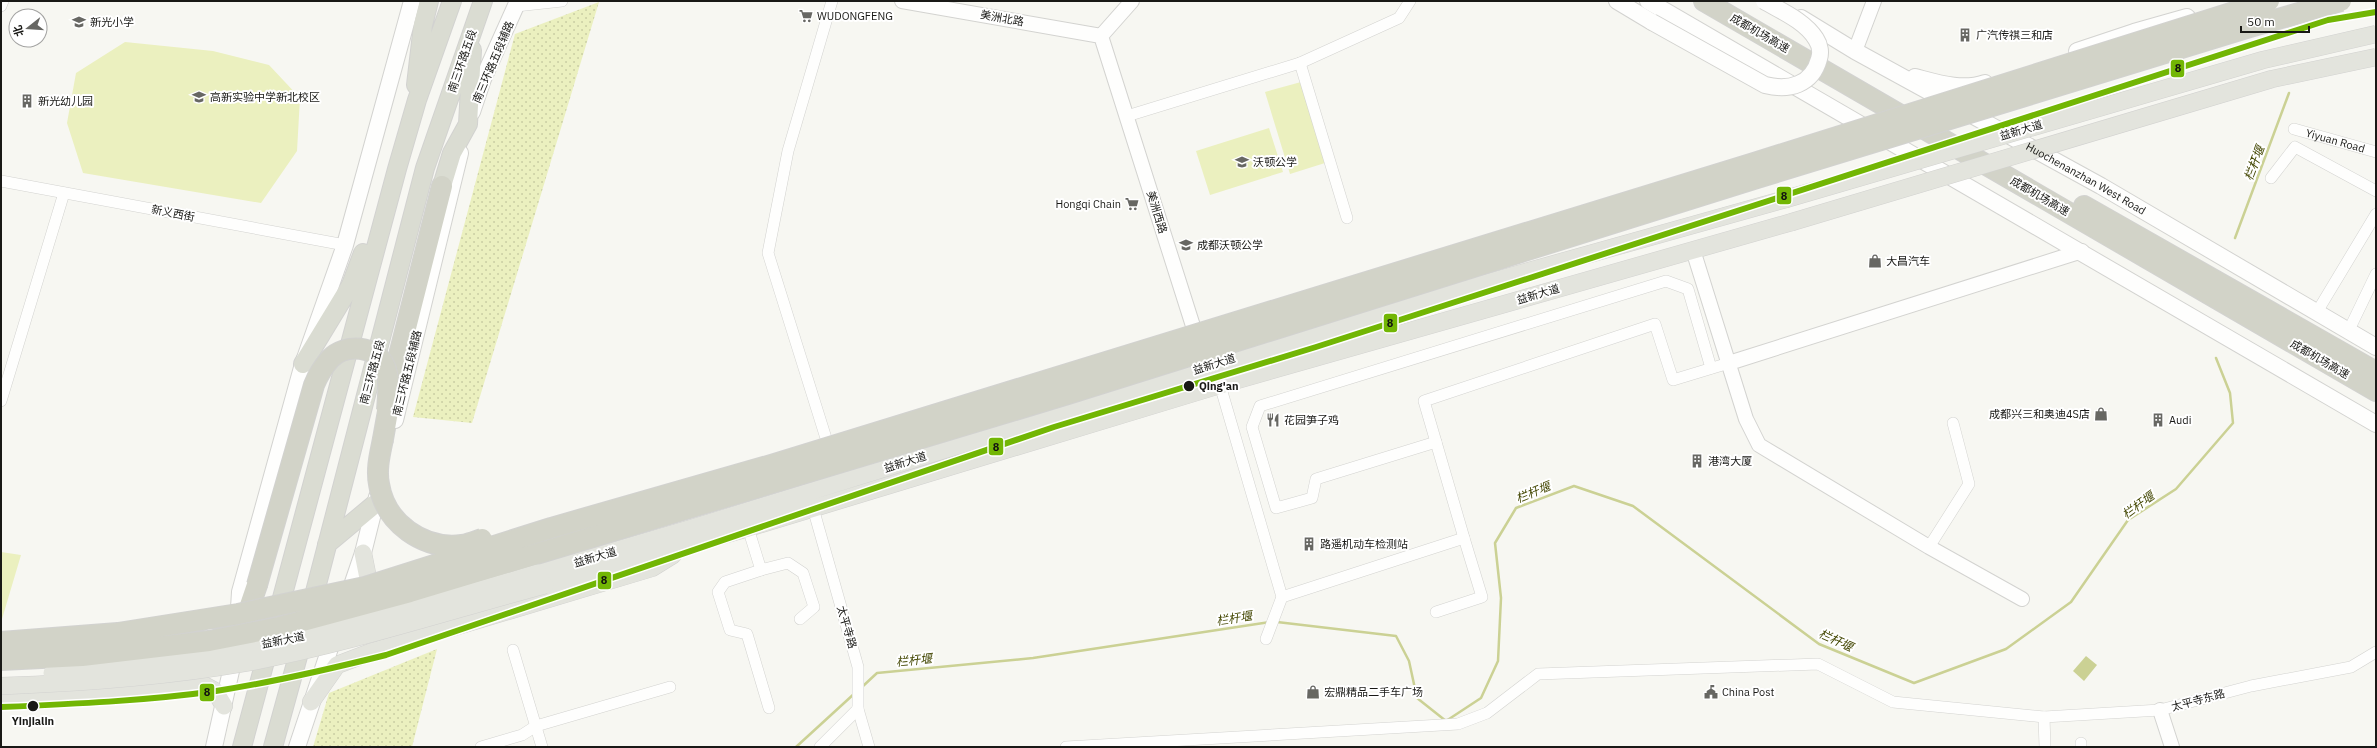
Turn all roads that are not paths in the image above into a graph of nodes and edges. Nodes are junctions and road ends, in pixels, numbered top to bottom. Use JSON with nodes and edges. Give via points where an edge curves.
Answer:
{"nodes":[{"id":1,"x":3,"y":1,"type":"edge"},
{"id":2,"x":412,"y":1,"type":"edge"},
{"id":3,"x":429,"y":1,"type":"edge"},
{"id":4,"x":452,"y":1,"type":"edge"},
{"id":5,"x":484,"y":1,"type":"edge"},
{"id":6,"x":562,"y":1,"type":"edge"},
{"id":7,"x":832,"y":1,"type":"edge"},
{"id":8,"x":902,"y":1,"type":"edge"},
{"id":9,"x":1132,"y":1,"type":"edge"},
{"id":10,"x":1410,"y":1,"type":"edge"},
{"id":11,"x":1617,"y":1,"type":"edge"},
{"id":12,"x":1648,"y":1,"type":"edge"},
{"id":13,"x":1704,"y":1,"type":"edge"},
{"id":14,"x":1729,"y":1,"type":"edge"},
{"id":15,"x":1764,"y":1,"type":"edge"},
{"id":16,"x":1773,"y":1,"type":"edge"},
{"id":17,"x":1874,"y":1,"type":"edge"},
{"id":18,"x":2246,"y":1,"type":"edge"},
{"id":19,"x":2269,"y":1,"type":"edge"},
{"id":20,"x":2341,"y":1,"type":"edge"},
{"id":21,"x":517,"y":4,"type":"edge"},
{"id":22,"x":1,"y":6,"type":"edge"},
{"id":23,"x":2199,"y":21,"type":"junction"},
{"id":24,"x":474,"y":26,"type":"junction"},
{"id":25,"x":2376,"y":34,"type":"edge"},
{"id":26,"x":1101,"y":36,"type":"junction"},
{"id":27,"x":1855,"y":51,"type":"junction"},
{"id":28,"x":2376,"y":57,"type":"edge"},
{"id":29,"x":1300,"y":64,"type":"junction"},
{"id":30,"x":1889,"y":70,"type":"junction"},
{"id":31,"x":414,"y":113,"type":"junction"},
{"id":32,"x":1127,"y":116,"type":"junction"},
{"id":33,"x":468,"y":124,"type":"junction"},
{"id":34,"x":2294,"y":129,"type":"dead end"},
{"id":35,"x":2376,"y":152,"type":"edge"},
{"id":36,"x":397,"y":169,"type":"junction"},
{"id":37,"x":2271,"y":178,"type":"dead end"},
{"id":38,"x":1,"y":181,"type":"edge"},
{"id":39,"x":442,"y":186,"type":"joint"},
{"id":40,"x":2376,"y":191,"type":"edge"},
{"id":41,"x":64,"y":193,"type":"junction"},
{"id":42,"x":2376,"y":214,"type":"edge"},
{"id":43,"x":1347,"y":218,"type":"dead end"},
{"id":44,"x":345,"y":245,"type":"junction"},
{"id":45,"x":1693,"y":250,"type":"junction"},
{"id":46,"x":2082,"y":251,"type":"junction"},
{"id":47,"x":2376,"y":274,"type":"edge"},
{"id":48,"x":2317,"y":312,"type":"junction"},
{"id":49,"x":2348,"y":332,"type":"junction"},
{"id":50,"x":2376,"y":347,"type":"edge"},
{"id":51,"x":1729,"y":362,"type":"junction"},
{"id":52,"x":303,"y":364,"type":"junction"},
{"id":53,"x":1206,"y":367,"type":"junction"},
{"id":54,"x":1711,"y":368,"type":"junction"},
{"id":55,"x":2376,"y":372,"type":"edge"},
{"id":56,"x":1220,"y":385,"type":"junction"},
{"id":57,"x":2376,"y":391,"type":"edge"},
{"id":58,"x":1,"y":401,"type":"edge"},
{"id":59,"x":387,"y":410,"type":"junction"},
{"id":60,"x":1952,"y":423,"type":"dead end"},
{"id":61,"x":2376,"y":424,"type":"edge"},
{"id":62,"x":1436,"y":442,"type":"junction"},
{"id":63,"x":840,"y":483,"type":"junction"},
{"id":64,"x":375,"y":504,"type":"junction"},
{"id":65,"x":813,"y":508,"type":"junction"},
{"id":66,"x":551,"y":528,"type":"junction"},
{"id":67,"x":748,"y":528,"type":"junction"},
{"id":68,"x":690,"y":537,"type":"junction"},
{"id":69,"x":1464,"y":538,"type":"junction"},
{"id":70,"x":327,"y":544,"type":"junction"},
{"id":71,"x":1929,"y":547,"type":"junction"},
{"id":72,"x":363,"y":553,"type":"junction"},
{"id":73,"x":761,"y":570,"type":"junction"},
{"id":74,"x":541,"y":579,"type":"junction"},
{"id":75,"x":1282,"y":597,"type":"junction"},
{"id":76,"x":2022,"y":599,"type":"dead end"},
{"id":77,"x":1436,"y":612,"type":"dead end"},
{"id":78,"x":800,"y":619,"type":"dead end"},
{"id":79,"x":1266,"y":639,"type":"dead end"},
{"id":80,"x":1,"y":642,"type":"edge"},
{"id":81,"x":237,"y":642,"type":"junction"},
{"id":82,"x":513,"y":650,"type":"dead end"},
{"id":83,"x":2376,"y":652,"type":"edge"},
{"id":84,"x":1,"y":660,"type":"edge"},
{"id":85,"x":1,"y":676,"type":"edge"},
{"id":86,"x":1,"y":686,"type":"edge"},
{"id":87,"x":670,"y":687,"type":"dead end"},
{"id":88,"x":1,"y":699,"type":"edge"},
{"id":89,"x":311,"y":702,"type":"junction"},
{"id":90,"x":858,"y":703,"type":"junction"},
{"id":91,"x":224,"y":706,"type":"junction"},
{"id":92,"x":769,"y":708,"type":"dead end"},
{"id":93,"x":2160,"y":710,"type":"junction"},
{"id":94,"x":2044,"y":716,"type":"junction"},
{"id":95,"x":536,"y":726,"type":"junction"},
{"id":96,"x":499,"y":744,"type":"edge"},
{"id":97,"x":214,"y":747,"type":"edge"},
{"id":98,"x":242,"y":747,"type":"edge"},
{"id":99,"x":273,"y":747,"type":"edge"},
{"id":100,"x":297,"y":747,"type":"edge"},
{"id":101,"x":481,"y":747,"type":"edge"},
{"id":102,"x":542,"y":747,"type":"edge"},
{"id":103,"x":820,"y":747,"type":"edge"},
{"id":104,"x":869,"y":747,"type":"edge"},
{"id":105,"x":1066,"y":747,"type":"edge"},
{"id":106,"x":2045,"y":747,"type":"edge"},
{"id":107,"x":2172,"y":747,"type":"edge"}],
"edges":[{"from":1,"to":22,"type":"street"},
{"from":2,"to":44,"type":"main road"},
{"from":3,"to":31,"type":"highway","via":[[418,61]]},
{"from":4,"to":31,"type":"highway"},
{"from":5,"to":24,"type":"highway","name":"南三环路五段"},
{"from":6,"to":21,"type":"street"},
{"from":7,"to":63,"type":"street","via":[[788,151],[768,253]]},
{"from":8,"to":26,"type":"street","name":"美洲北路"},
{"from":9,"to":26,"type":"street"},
{"from":10,"to":29,"type":"street","via":[[1399,18]]},
{"from":11,"to":15,"type":"main road","bridge":true,"via":[[1765,85],[1795,86],[1812,76],[1817,68],[1819,46],[1811,32],[1801,23]]},
{"from":12,"to":46,"type":"main road"},
{"from":13,"to":57,"type":"highway","name":"成都机场高速"},
{"from":14,"to":55,"type":"highway","name":"成都机场高速"},
{"from":16,"to":27,"type":"main road","name":"Huochenanzhan West Road"},
{"from":17,"to":27,"type":"street"},
{"from":18,"to":23,"type":"highway","bridge":true},
{"from":18,"to":30,"type":"main road","via":[[2134,32],[1974,87],[1945,85]]},
{"from":19,"to":23,"type":"highway","bridge":true},
{"from":20,"to":84,"type":"highway","bridge":true,"via":[[1757,178],[1076,392],[410,592],[280,627],[209,641],[82,656]]},
{"from":21,"to":33,"type":"main road","name":"南三环路五段辅路","via":[[483,79]]},
{"from":23,"to":66,"type":"highway","bridge":true,"via":[[1738,167],[801,456]]},
{"from":24,"to":33,"type":"highway"},
{"from":24,"to":70,"type":"highway","name":"南三环路五段","via":[[425,168]]},
{"from":25,"to":53,"type":"main road","name":"益新大道","bridge":true,"via":[[2263,60],[1786,199],[1443,295]]},
{"from":26,"to":32,"type":"street","name":"美洲西路"},
{"from":27,"to":30,"type":"main road","name":"Huochenanzhan West Road"},
{"from":28,"to":45,"type":"main road","name":"益新大道","bridge":true,"via":[[2272,79]]},
{"from":29,"to":32,"type":"street"},
{"from":29,"to":43,"type":"street"},
{"from":30,"to":48,"type":"main road","name":"Huochenanzhan West Road","via":[[2101,186]]},
{"from":31,"to":36,"type":"highway"},
{"from":32,"to":53,"type":"street","name":"美洲西路"},
{"from":33,"to":39,"type":"highway","via":[[452,153]]},
{"from":33,"to":64,"type":"main road","name":"南三环路五段辅路"},
{"from":34,"to":35,"type":"street","name":"Yiyuan Road"},
{"from":36,"to":52,"type":"highway","via":[[351,285]]},
{"from":36,"to":98,"type":"highway"},
{"from":37,"to":40,"type":"street","via":[[2295,148]]},
{"from":38,"to":41,"type":"street","name":"新义西街"},
{"from":39,"to":59,"type":"highway","bridge":true},
{"from":41,"to":44,"type":"street","name":"新义西街"},
{"from":41,"to":58,"type":"street"},
{"from":42,"to":48,"type":"street"},
{"from":44,"to":52,"type":"main road"},
{"from":45,"to":51,"type":"street"},
{"from":45,"to":56,"type":"main road","name":"益新大道"},
{"from":46,"to":51,"type":"street"},
{"from":46,"to":61,"type":"main road"},
{"from":47,"to":49,"type":"street"},
{"from":48,"to":49,"type":"main road","name":"Huochenanzhan West Road"},
{"from":49,"to":50,"type":"main road","name":"Huochenanzhan West Road"},
{"from":51,"to":54,"type":"street"},
{"from":51,"to":71,"type":"street","via":[[1746,419],[1759,445]]},
{"from":52,"to":81,"type":"main road","via":[[240,592]]},
{"from":53,"to":56,"type":"street","name":"美洲西路"},
{"from":53,"to":63,"type":"main road","name":"益新大道"},
{"from":54,"to":62,"type":"street","via":[[1673,380],[1655,324],[1424,401]]},
{"from":54,"to":62,"type":"street","via":[[1688,289],[1666,281],[1260,406],[1252,427],[1276,508],[1312,498],[1316,479]]},
{"from":56,"to":65,"type":"main road","name":"益新大道"},
{"from":56,"to":75,"type":"street"},
{"from":59,"to":66,"type":"highway","bridge":true,"via":[[379,462],[379,485],[383,501],[390,513],[411,533],[420,539],[437,544],[461,545],[521,529]]},
{"from":59,"to":81,"type":"highway","bridge":true,"via":[[386,371],[380,358],[372,352],[356,348],[339,353],[331,358],[320,372],[314,385],[258,585]]},
{"from":60,"to":71,"type":"street","via":[[1969,484]]},
{"from":62,"to":69,"type":"street"},
{"from":63,"to":68,"type":"main road","name":"益新大道"},
{"from":64,"to":70,"type":"highway"},
{"from":64,"to":72,"type":"main road","name":"南三环路五段辅路"},
{"from":65,"to":67,"type":"main road","name":"益新大道"},
{"from":65,"to":90,"type":"street","name":"太平寺路","via":[[858,667]]},
{"from":66,"to":80,"type":"highway","bridge":true,"via":[[364,587],[238,614],[118,633]]},
{"from":67,"to":68,"type":"main road","name":"益新大道"},
{"from":67,"to":73,"type":"street"},
{"from":68,"to":72,"type":"main road","via":[[670,525],[413,599],[395,599],[383,593],[368,578]]},
{"from":68,"to":74,"type":"main road","name":"益新大道"},
{"from":68,"to":89,"type":"main road","via":[[652,568],[470,621],[337,665]]},
{"from":69,"to":75,"type":"street"},
{"from":69,"to":77,"type":"street","via":[[1482,597]]},
{"from":70,"to":99,"type":"highway","name":"南三环路五段"},
{"from":71,"to":76,"type":"street"},
{"from":72,"to":89,"type":"main road","name":"南三环路五段辅路"},
{"from":73,"to":78,"type":"street","via":[[788,563],[803,573],[814,607]]},
{"from":73,"to":92,"type":"street","via":[[725,582],[718,592],[730,630],[748,634]]},
{"from":74,"to":85,"type":"main road","name":"益新大道","bridge":true,"via":[[307,636],[207,655],[110,668]]},
{"from":74,"to":86,"type":"main road","name":"益新大道","bridge":true,"via":[[331,644],[245,662],[109,680]]},
{"from":75,"to":79,"type":"street"},
{"from":81,"to":91,"type":"main road"},
{"from":82,"to":95,"type":"street"},
{"from":83,"to":93,"type":"street","name":"太平寺东路","via":[[2351,667],[2251,686]]},
{"from":87,"to":95,"type":"street"},
{"from":88,"to":91,"type":"main road","via":[[103,694],[167,685],[202,684],[215,691]]},
{"from":89,"to":100,"type":"main road","name":"南三环路五段辅路"},
{"from":90,"to":103,"type":"street"},
{"from":90,"to":104,"type":"street","name":"太平寺路"},
{"from":91,"to":97,"type":"main road"},
{"from":93,"to":94,"type":"street","name":"太平寺东路"},
{"from":93,"to":107,"type":"street"},
{"from":94,"to":105,"type":"street","name":"太平寺东路","via":[[1893,702],[1818,664],[1538,674],[1487,713],[1458,724]]},
{"from":94,"to":106,"type":"street"},
{"from":95,"to":96,"type":"street"},
{"from":95,"to":102,"type":"street"},
{"from":96,"to":101,"type":"street"}]}
